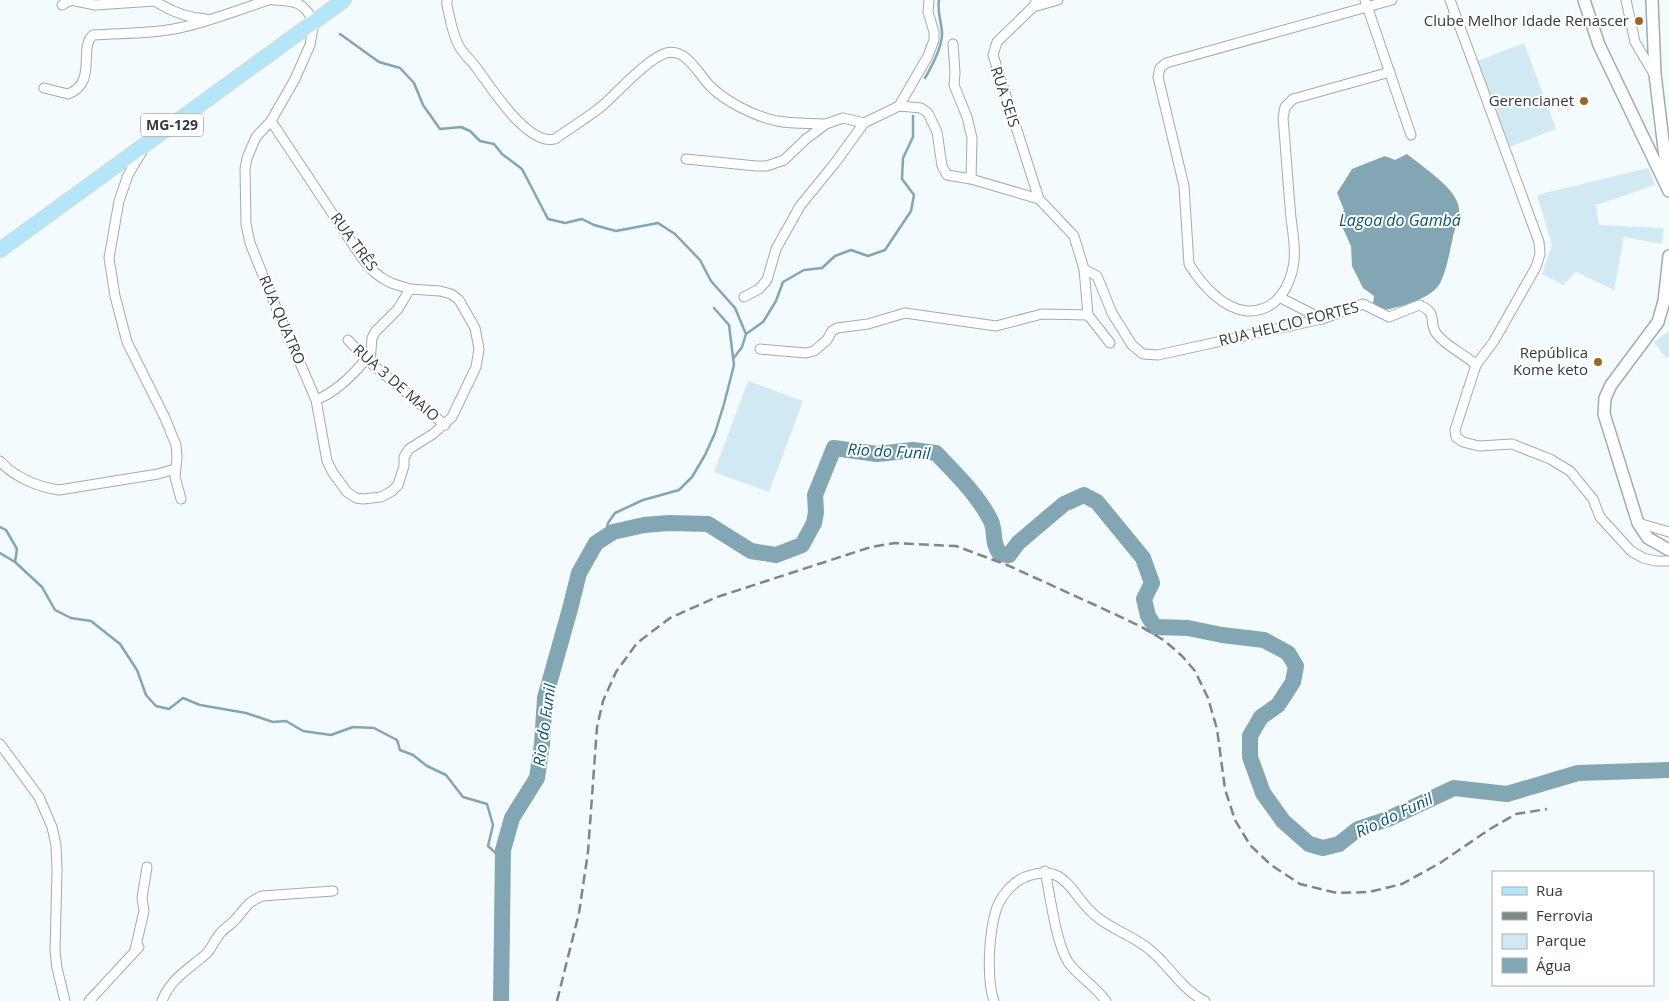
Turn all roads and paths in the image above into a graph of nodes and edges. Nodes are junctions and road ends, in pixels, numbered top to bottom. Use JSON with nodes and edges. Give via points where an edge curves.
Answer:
{"nodes":[{"id":1,"x":269,"y":0,"type":"edge"},
{"id":2,"x":274,"y":0,"type":"edge"},
{"id":3,"x":344,"y":0,"type":"edge"},
{"id":4,"x":447,"y":0,"type":"edge"},
{"id":5,"x":928,"y":0,"type":"edge"},
{"id":6,"x":1058,"y":0,"type":"edge"},
{"id":7,"x":1392,"y":0,"type":"edge"},
{"id":8,"x":1450,"y":0,"type":"edge"},
{"id":9,"x":1584,"y":0,"type":"edge"},
{"id":10,"x":1626,"y":0,"type":"edge"},
{"id":11,"x":1652,"y":0,"type":"edge"},
{"id":12,"x":154,"y":1,"type":"edge"},
{"id":13,"x":1035,"y":3,"type":"edge"},
{"id":14,"x":1366,"y":4,"type":"edge"},
{"id":15,"x":62,"y":5,"type":"dead end"},
{"id":16,"x":211,"y":20,"type":"junction"},
{"id":17,"x":314,"y":22,"type":"junction"},
{"id":18,"x":953,"y":44,"type":"dead end"},
{"id":19,"x":1390,"y":72,"type":"junction"},
{"id":20,"x":1655,"y":74,"type":"junction"},
{"id":21,"x":44,"y":88,"type":"dead end"},
{"id":22,"x":899,"y":106,"type":"junction"},
{"id":23,"x":272,"y":121,"type":"junction"},
{"id":24,"x":864,"y":123,"type":"junction"},
{"id":25,"x":826,"y":124,"type":"junction"},
{"id":26,"x":1411,"y":135,"type":"dead end"},
{"id":27,"x":146,"y":143,"type":"junction"},
{"id":28,"x":686,"y":159,"type":"dead end"},
{"id":29,"x":971,"y":179,"type":"junction"},
{"id":30,"x":1669,"y":190,"type":"edge"},
{"id":31,"x":1039,"y":200,"type":"junction"},
{"id":32,"x":0,"y":250,"type":"edge"},
{"id":33,"x":1669,"y":256,"type":"edge"},
{"id":34,"x":1084,"y":269,"type":"junction"},
{"id":35,"x":410,"y":289,"type":"junction"},
{"id":36,"x":744,"y":297,"type":"dead end"},
{"id":37,"x":1281,"y":298,"type":"junction"},
{"id":38,"x":1088,"y":315,"type":"junction"},
{"id":39,"x":1322,"y":319,"type":"junction"},
{"id":40,"x":348,"y":340,"type":"dead end"},
{"id":41,"x":1110,"y":343,"type":"dead end"},
{"id":42,"x":760,"y":348,"type":"dead end"},
{"id":43,"x":368,"y":360,"type":"junction"},
{"id":44,"x":1476,"y":365,"type":"junction"},
{"id":45,"x":316,"y":400,"type":"junction"},
{"id":46,"x":445,"y":425,"type":"junction"},
{"id":47,"x":0,"y":461,"type":"edge"},
{"id":48,"x":175,"y":469,"type":"junction"},
{"id":49,"x":181,"y":499,"type":"dead end"},
{"id":50,"x":1638,"y":523,"type":"junction"},
{"id":51,"x":1669,"y":532,"type":"edge"},
{"id":52,"x":1669,"y":550,"type":"edge"},
{"id":53,"x":1669,"y":562,"type":"edge"},
{"id":54,"x":0,"y":744,"type":"edge"},
{"id":55,"x":147,"y":867,"type":"dead end"},
{"id":56,"x":1045,"y":872,"type":"junction"},
{"id":57,"x":333,"y":891,"type":"dead end"},
{"id":58,"x":65,"y":1001,"type":"edge"},
{"id":59,"x":89,"y":1001,"type":"edge"},
{"id":60,"x":162,"y":1001,"type":"edge"},
{"id":61,"x":994,"y":1001,"type":"edge"},
{"id":62,"x":1106,"y":1001,"type":"edge"},
{"id":63,"x":1205,"y":1001,"type":"edge"}],
"edges":[{"from":1,"to":16,"type":"street"},
{"from":2,"to":17,"type":"street","via":[[302,5]]},
{"from":3,"to":17,"type":"main road","number":"MG-129"},
{"from":4,"to":25,"type":"street","via":[[454,35],[462,52],[526,129],[543,139],[555,139],[596,111],[625,83],[669,52],[688,60],[709,85],[750,111],[776,121]]},
{"from":5,"to":22,"type":"street","via":[[934,40]]},
{"from":6,"to":13,"type":"street"},
{"from":7,"to":14,"type":"street"},
{"from":8,"to":44,"type":"street","via":[[1539,242],[1540,254],[1536,267],[1494,341]]},
{"from":9,"to":30,"type":"street","via":[[1599,45]]},
{"from":10,"to":20,"type":"street","via":[[1635,42]]},
{"from":11,"to":20,"type":"street"},
{"from":12,"to":15,"type":"street","via":[[95,5],[71,0]]},
{"from":12,"to":16,"type":"street","via":[[187,18]]},
{"from":13,"to":31,"type":"street","name":"RUA SEIS","via":[[998,42],[992,55]]},
{"from":14,"to":19,"type":"street"},
{"from":14,"to":37,"type":"street","via":[[1166,63],[1160,68],[1158,77],[1184,186],[1189,264],[1217,297],[1232,307],[1247,310],[1265,308]]},
{"from":16,"to":21,"type":"street","via":[[171,30],[93,35],[86,48],[88,63],[78,88],[68,94]]},
{"from":17,"to":23,"type":"street","name":"RUA QUATRO","via":[[310,45]]},
{"from":17,"to":27,"type":"main road","number":"MG-129"},
{"from":18,"to":29,"type":"street","via":[[954,85],[972,138]]},
{"from":19,"to":26,"type":"street"},
{"from":19,"to":37,"type":"street","via":[[1293,98],[1285,107],[1283,118],[1294,255],[1292,271]]},
{"from":20,"to":30,"type":"street"},
{"from":22,"to":24,"type":"street"},
{"from":22,"to":29,"type":"street","name":"RUA HELCIO FORTES","via":[[921,108],[928,114],[937,132],[942,166],[947,175]]},
{"from":23,"to":35,"type":"street","name":"RUA TRÊS","via":[[362,258],[382,278]]},
{"from":23,"to":45,"type":"street","name":"RUA QUATRO","via":[[256,137],[246,158],[246,224],[250,244]]},
{"from":24,"to":25,"type":"street","via":[[843,118]]},
{"from":24,"to":36,"type":"street","via":[[800,206],[776,248],[767,280]]},
{"from":25,"to":28,"type":"street","via":[[784,160],[773,164],[756,166]]},
{"from":27,"to":32,"type":"main road","number":"MG-129"},
{"from":27,"to":48,"type":"street","via":[[128,175],[119,201],[109,258],[127,342],[176,445]]},
{"from":29,"to":31,"type":"street","name":"RUA HELCIO FORTES"},
{"from":31,"to":34,"type":"street","name":"RUA HELCIO FORTES","via":[[1074,236]]},
{"from":33,"to":50,"type":"street","via":[[1658,322],[1611,385],[1605,398],[1604,414]]},
{"from":34,"to":38,"type":"street"},
{"from":34,"to":39,"type":"street","name":"RUA HELCIO FORTES","via":[[1097,276],[1108,305],[1132,345],[1148,355],[1158,356]]},
{"from":35,"to":43,"type":"street","via":[[398,309],[375,332]]},
{"from":35,"to":46,"type":"street","name":"RUA TRÊS","via":[[451,294],[459,300],[478,339],[476,367],[459,407]]},
{"from":37,"to":39,"type":"street"},
{"from":38,"to":41,"type":"street"},
{"from":38,"to":42,"type":"street","via":[[1042,314],[996,326],[905,313],[868,324],[837,328],[814,351]]},
{"from":39,"to":44,"type":"street","name":"RUA HELCIO FORTES","via":[[1363,304],[1389,317],[1419,305],[1433,316],[1436,332]]},
{"from":40,"to":43,"type":"street","name":"RUA 3 DE MAIO"},
{"from":43,"to":45,"type":"street","via":[[330,393]]},
{"from":43,"to":46,"type":"street","name":"RUA 3 DE MAIO"},
{"from":44,"to":53,"type":"street","via":[[1455,430],[1456,437],[1479,446],[1512,444],[1570,470],[1593,499],[1600,517],[1631,551],[1642,558]]},
{"from":45,"to":46,"type":"street","name":"RUA QUATRO","via":[[328,462],[342,487],[356,498],[381,497],[392,491],[398,485],[409,450]]},
{"from":47,"to":48,"type":"street","via":[[29,481],[59,490]]},
{"from":48,"to":49,"type":"street"},
{"from":50,"to":51,"type":"street"},
{"from":50,"to":52,"type":"street","via":[[1648,538]]},
{"from":54,"to":58,"type":"street","via":[[39,797],[52,827],[57,862],[55,951]]},
{"from":55,"to":59,"type":"street","via":[[139,946]]},
{"from":56,"to":61,"type":"street","via":[[1022,878],[998,903],[989,966]]},
{"from":56,"to":62,"type":"street","via":[[1065,956]]},
{"from":56,"to":63,"type":"street","via":[[1063,879],[1097,917],[1149,948],[1186,988]]},
{"from":57,"to":60,"type":"street","via":[[262,896],[252,900],[218,936],[214,946],[169,986]]}]}
